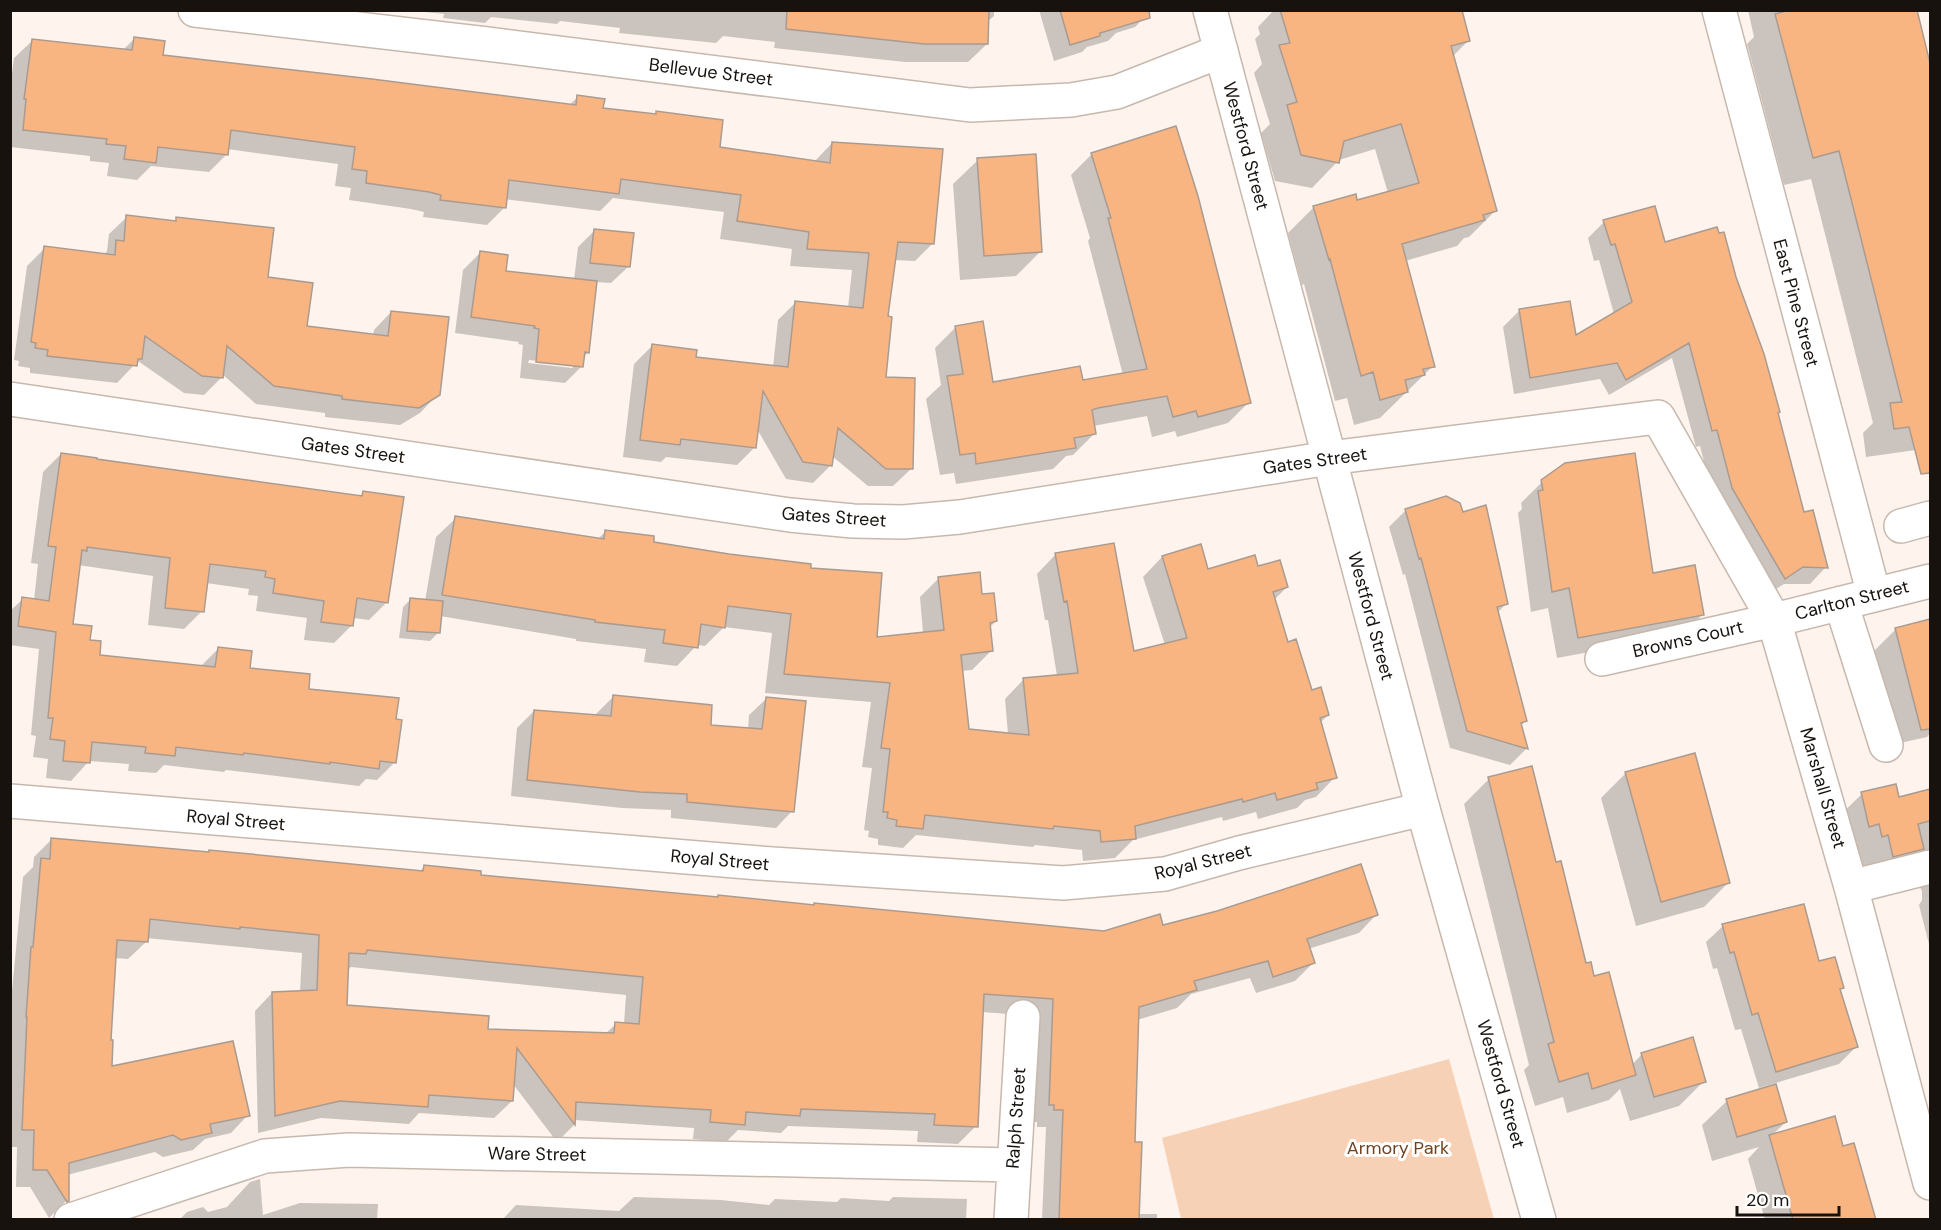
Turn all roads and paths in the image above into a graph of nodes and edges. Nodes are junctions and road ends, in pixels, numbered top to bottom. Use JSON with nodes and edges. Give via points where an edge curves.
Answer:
{"nodes":[{"id":1,"x":195,"y":10,"type":"edge"},
{"id":2,"x":1210,"y":10,"type":"edge"},
{"id":3,"x":1719,"y":10,"type":"edge"},
{"id":4,"x":1221,"y":51,"type":"junction"},
{"id":5,"x":10,"y":399,"type":"edge"},
{"id":6,"x":1658,"y":417,"type":"joint"},
{"id":7,"x":1329,"y":458,"type":"junction"},
{"id":8,"x":1930,"y":581,"type":"edge"},
{"id":9,"x":1874,"y":595,"type":"junction"},
{"id":10,"x":1841,"y":603,"type":"junction"},
{"id":11,"x":1774,"y":620,"type":"junction"},
{"id":12,"x":1602,"y":659,"type":"dead end"},
{"id":13,"x":1886,"y":745,"type":"dead end"},
{"id":14,"x":10,"y":801,"type":"edge"},
{"id":15,"x":1423,"y":809,"type":"junction"},
{"id":16,"x":1930,"y":867,"type":"edge"},
{"id":17,"x":1851,"y":887,"type":"junction"},
{"id":18,"x":1023,"y":1017,"type":"dead end"},
{"id":19,"x":1013,"y":1165,"type":"junction"},
{"id":20,"x":1930,"y":1183,"type":"edge"},
{"id":21,"x":71,"y":1220,"type":"edge"},
{"id":22,"x":1011,"y":1220,"type":"edge"},
{"id":23,"x":1539,"y":1220,"type":"edge"}],
"edges":[{"from":1,"to":4,"type":"street","name":"Bellevue Street","via":[[970,105],[1061,100],[1117,92]]},
{"from":2,"to":4,"type":"street","name":"Westford Street"},
{"from":3,"to":9,"type":"street","name":"East Pine Street"},
{"from":4,"to":7,"type":"street","name":"Westford Street"},
{"from":5,"to":7,"type":"street","name":"Gates Street","via":[[790,515],[853,521],[960,517]]},
{"from":6,"to":7,"type":"street","name":"Gates Street"},
{"from":6,"to":11,"type":"street","name":"Marshall Street"},
{"from":7,"to":15,"type":"street","name":"Westford Street"},
{"from":8,"to":9,"type":"street","name":"Carlton Street"},
{"from":9,"to":10,"type":"street","name":"Carlton Street"},
{"from":10,"to":11,"type":"street","name":"Carlton Street"},
{"from":10,"to":13,"type":"street"},
{"from":11,"to":12,"type":"street","name":"Browns Court"},
{"from":11,"to":17,"type":"street","name":"Marshall Street"},
{"from":14,"to":15,"type":"street","name":"Royal Street","via":[[759,863],[1064,883],[1165,874]]},
{"from":15,"to":23,"type":"street","name":"Westford Street"},
{"from":16,"to":17,"type":"street"},
{"from":17,"to":20,"type":"street","name":"Marshall Street"},
{"from":18,"to":19,"type":"street","name":"Ralph Street"},
{"from":19,"to":21,"type":"street","name":"Ware Street","via":[[361,1150],[303,1152],[265,1155]]},
{"from":19,"to":22,"type":"street","name":"Ralph Street"}]}
